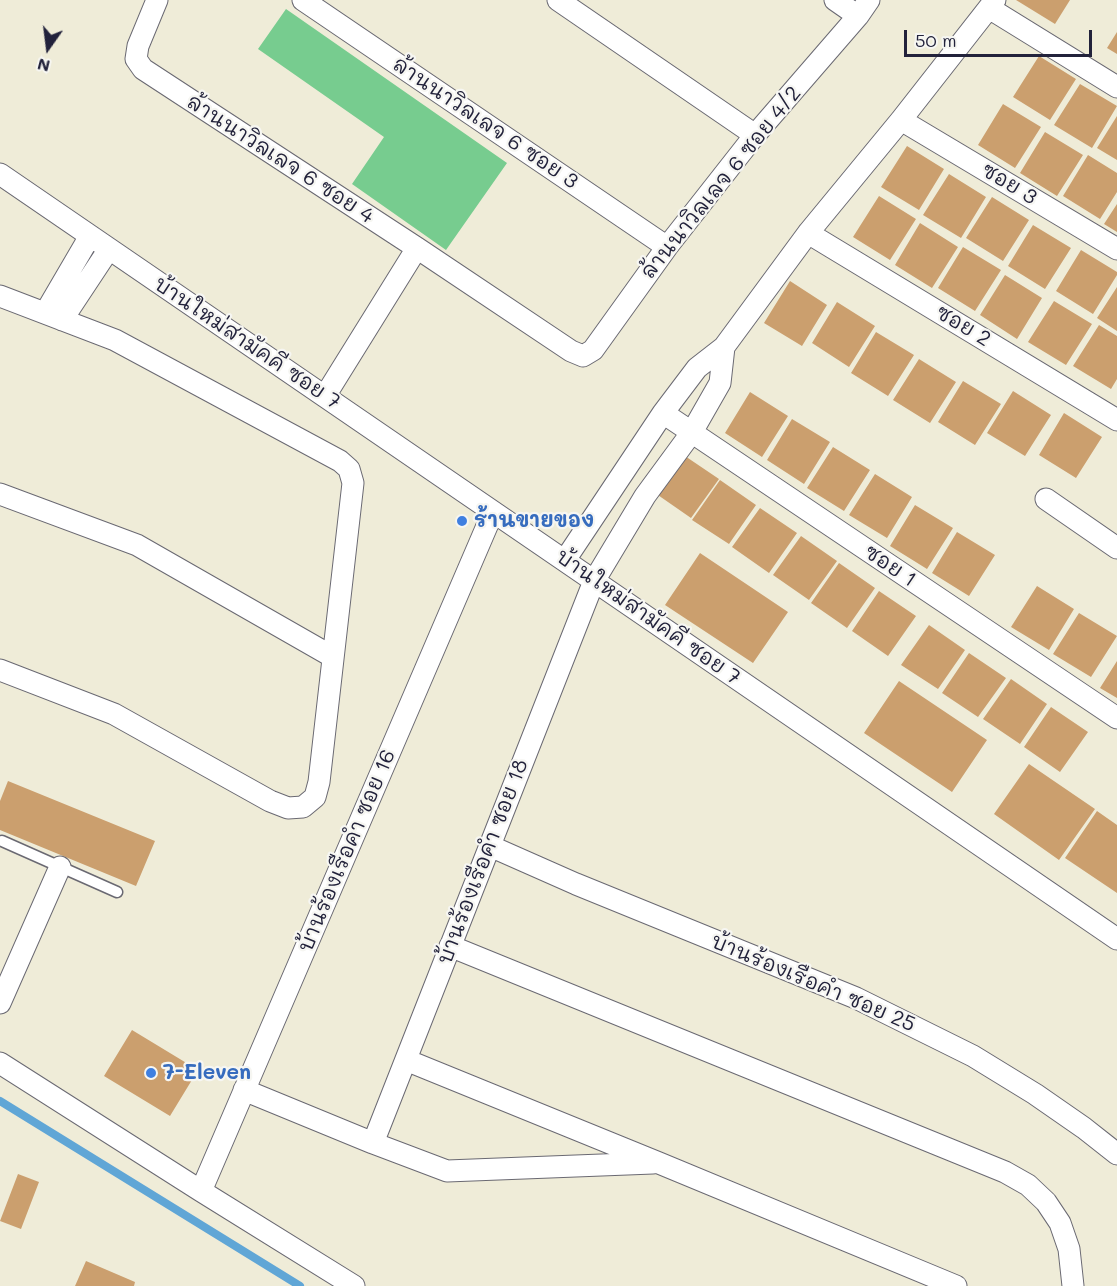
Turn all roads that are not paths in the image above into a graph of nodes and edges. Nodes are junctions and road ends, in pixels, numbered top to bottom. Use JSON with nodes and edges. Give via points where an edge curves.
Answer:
{"nodes":[{"id":1,"x":158,"y":0,"type":"edge"},
{"id":2,"x":303,"y":0,"type":"edge"},
{"id":3,"x":558,"y":0,"type":"edge"},
{"id":4,"x":835,"y":0,"type":"edge"},
{"id":5,"x":992,"y":4,"type":"edge"},
{"id":6,"x":864,"y":8,"type":"edge"},
{"id":7,"x":1117,"y":87,"type":"edge"},
{"id":8,"x":901,"y":120,"type":"junction"},
{"id":9,"x":755,"y":135,"type":"junction"},
{"id":10,"x":0,"y":174,"type":"edge"},
{"id":11,"x":808,"y":233,"type":"junction"},
{"id":12,"x":90,"y":236,"type":"junction"},
{"id":13,"x":667,"y":247,"type":"junction"},
{"id":14,"x":417,"y":248,"type":"junction"},
{"id":15,"x":109,"y":249,"type":"junction"},
{"id":16,"x":1117,"y":249,"type":"edge"},
{"id":17,"x":0,"y":296,"type":"edge"},
{"id":18,"x":54,"y":317,"type":"junction"},
{"id":19,"x":724,"y":347,"type":"junction"},
{"id":20,"x":571,"y":351,"type":"joint"},
{"id":21,"x":325,"y":396,"type":"junction"},
{"id":22,"x":663,"y":413,"type":"junction"},
{"id":23,"x":1117,"y":420,"type":"edge"},
{"id":24,"x":692,"y":432,"type":"junction"},
{"id":25,"x":0,"y":494,"type":"edge"},
{"id":26,"x":1046,"y":499,"type":"dead end"},
{"id":27,"x":493,"y":512,"type":"junction"},
{"id":28,"x":1117,"y":548,"type":"edge"},
{"id":29,"x":565,"y":560,"type":"junction"},
{"id":30,"x":594,"y":581,"type":"junction"},
{"id":31,"x":333,"y":657,"type":"junction"},
{"id":32,"x":0,"y":670,"type":"edge"},
{"id":33,"x":1117,"y":718,"type":"edge"},
{"id":34,"x":2,"y":841,"type":"dead end"},
{"id":35,"x":490,"y":846,"type":"junction"},
{"id":36,"x":60,"y":867,"type":"junction"},
{"id":37,"x":117,"y":892,"type":"dead end"},
{"id":38,"x":1117,"y":939,"type":"edge"},
{"id":39,"x":450,"y":946,"type":"junction"},
{"id":40,"x":0,"y":1003,"type":"edge"},
{"id":41,"x":406,"y":1060,"type":"junction"},
{"id":42,"x":0,"y":1063,"type":"edge"},
{"id":43,"x":244,"y":1090,"type":"junction"},
{"id":44,"x":373,"y":1143,"type":"junction"},
{"id":45,"x":1117,"y":1154,"type":"edge"},
{"id":46,"x":659,"y":1163,"type":"junction"},
{"id":47,"x":201,"y":1191,"type":"junction"},
{"id":48,"x":354,"y":1286,"type":"edge"},
{"id":49,"x":957,"y":1286,"type":"edge"},
{"id":50,"x":1073,"y":1286,"type":"edge"}],
"edges":[{"from":1,"to":14,"type":"street","name":"ล้านนาวิลเลจ 6 ซอย 4","via":[[138,46],[136,59],[143,69]]},
{"from":2,"to":13,"type":"street","name":"ล้านนาวิลเลจ 6 ซอย 3"},
{"from":3,"to":9,"type":"street"},
{"from":4,"to":6,"type":"street"},
{"from":5,"to":7,"type":"street"},
{"from":5,"to":8,"type":"street"},
{"from":6,"to":9,"type":"street","name":"ล้านนาวิลเลจ 6 ซอย 4/2"},
{"from":8,"to":11,"type":"street"},
{"from":8,"to":16,"type":"street","name":"ซอย 3"},
{"from":9,"to":13,"type":"street","name":"ล้านนาวิลเลจ 6 ซอย 4/2"},
{"from":10,"to":12,"type":"street","name":"บ้านใหม่สามัคคี ซอย 7"},
{"from":11,"to":19,"type":"street"},
{"from":11,"to":23,"type":"street","name":"ซอย 2"},
{"from":12,"to":15,"type":"street","name":"บ้านใหม่สามัคคี ซอย 7"},
{"from":12,"to":18,"type":"street"},
{"from":13,"to":20,"type":"street","name":"ล้านนาวิลเลจ 6 ซอย 4/2","via":[[593,350],[583,356]]},
{"from":14,"to":20,"type":"street","name":"ล้านนาวิลเลจ 6 ซอย 4"},
{"from":14,"to":21,"type":"street"},
{"from":15,"to":18,"type":"street"},
{"from":15,"to":21,"type":"street","name":"บ้านใหม่สามัคคี ซอย 7"},
{"from":17,"to":18,"type":"street"},
{"from":18,"to":31,"type":"street","via":[[115,340],[349,469],[352,483]]},
{"from":19,"to":22,"type":"street","via":[[697,368]]},
{"from":19,"to":24,"type":"street","name":"บ้านร้องเรือคำ ซอย 18","via":[[720,383]]},
{"from":21,"to":27,"type":"street","name":"บ้านใหม่สามัคคี ซอย 7"},
{"from":22,"to":24,"type":"street","name":"ซอย 1"},
{"from":22,"to":29,"type":"street"},
{"from":24,"to":30,"type":"street","name":"บ้านร้องเรือคำ ซอย 18","via":[[645,496]]},
{"from":24,"to":33,"type":"street","name":"ซอย 1"},
{"from":25,"to":31,"type":"street","via":[[137,545]]},
{"from":26,"to":28,"type":"street"},
{"from":27,"to":29,"type":"street","name":"บ้านใหม่สามัคคี ซอย 7"},
{"from":27,"to":43,"type":"street","name":"บ้านร้องเรือคำ ซอย 16"},
{"from":29,"to":30,"type":"street","name":"บ้านใหม่สามัคคี ซอย 7"},
{"from":30,"to":35,"type":"street","name":"บ้านร้องเรือคำ ซอย 18"},
{"from":30,"to":38,"type":"street","name":"บ้านใหม่สามัคคี ซอย 7"},
{"from":31,"to":32,"type":"street","via":[[315,796],[303,807],[288,808],[114,714]]},
{"from":34,"to":36,"type":"lane"},
{"from":35,"to":39,"type":"street","name":"บ้านร้องเรือคำ ซอย 18"},
{"from":35,"to":45,"type":"street","name":"บ้านร้องเรือคำ ซอย 25","via":[[856,998],[931,1034],[1035,1094]]},
{"from":36,"to":37,"type":"lane"},
{"from":36,"to":40,"type":"street"},
{"from":39,"to":41,"type":"street","name":"บ้านร้องเรือคำ ซอย 18"},
{"from":39,"to":50,"type":"street","via":[[1005,1172],[1028,1185],[1060,1223],[1069,1249]]},
{"from":41,"to":44,"type":"street","name":"บ้านร้องเรือคำ ซอย 18"},
{"from":41,"to":46,"type":"street"},
{"from":42,"to":47,"type":"street"},
{"from":43,"to":44,"type":"street"},
{"from":43,"to":47,"type":"street","name":"บ้านร้องเรือคำ ซอย 16"},
{"from":44,"to":46,"type":"street","via":[[447,1171]]},
{"from":46,"to":49,"type":"street"},
{"from":47,"to":48,"type":"street"}]}
